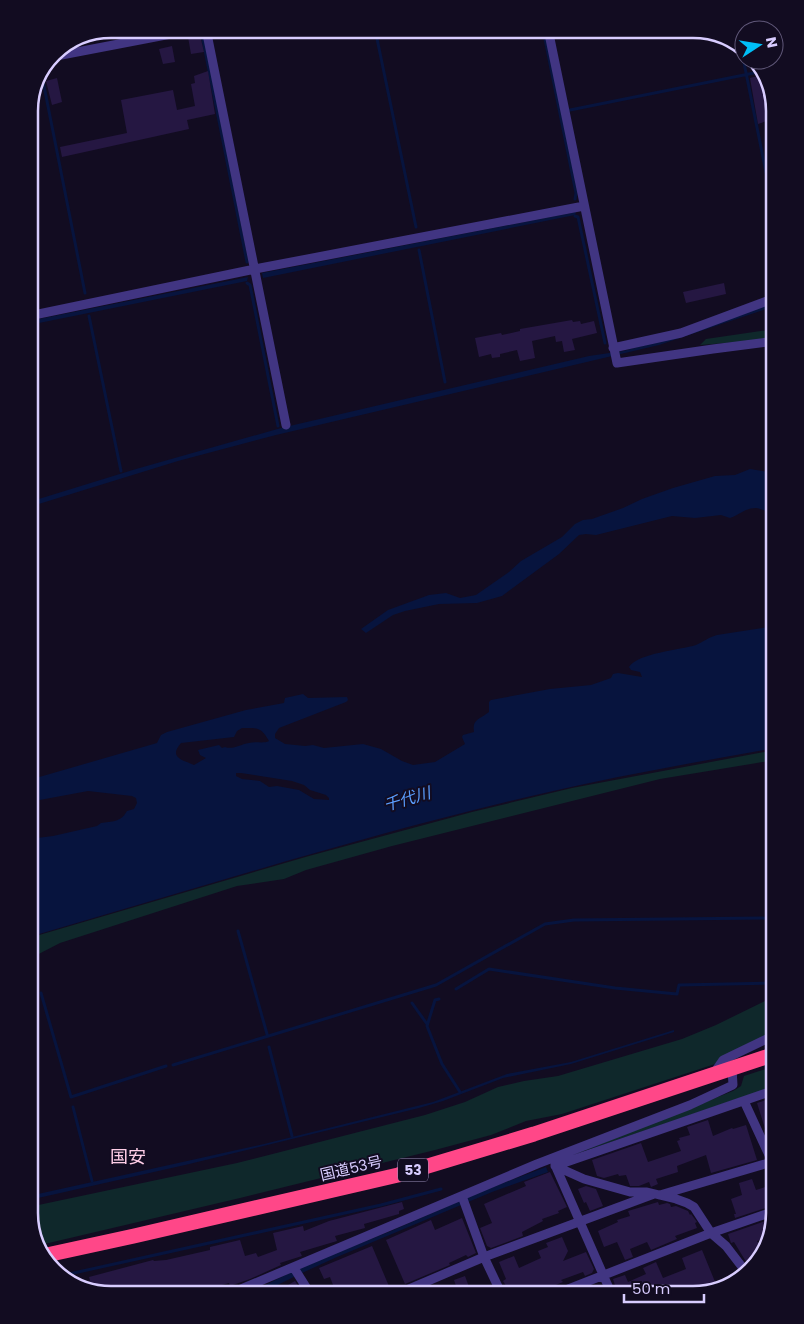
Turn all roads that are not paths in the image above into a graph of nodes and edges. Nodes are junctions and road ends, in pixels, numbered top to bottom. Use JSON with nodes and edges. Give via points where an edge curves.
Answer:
{"nodes":[{"id":1,"x":150,"y":38,"type":"edge"},
{"id":2,"x":208,"y":38,"type":"edge"},
{"id":3,"x":550,"y":38,"type":"edge"},
{"id":4,"x":64,"y":55,"type":"edge"},
{"id":5,"x":584,"y":206,"type":"junction"},
{"id":6,"x":255,"y":268,"type":"junction"},
{"id":7,"x":766,"y":301,"type":"edge"},
{"id":8,"x":38,"y":314,"type":"edge"},
{"id":9,"x":766,"y":342,"type":"edge"},
{"id":10,"x":614,"y":348,"type":"junction"},
{"id":11,"x":286,"y":425,"type":"dead end"},
{"id":12,"x":766,"y":1039,"type":"edge"},
{"id":13,"x":766,"y":1057,"type":"edge"},
{"id":14,"x":732,"y":1069,"type":"junction"},
{"id":15,"x":713,"y":1074,"type":"junction"},
{"id":16,"x":766,"y":1093,"type":"edge"},
{"id":17,"x":744,"y":1100,"type":"junction"},
{"id":18,"x":766,"y":1146,"type":"edge"},
{"id":19,"x":554,"y":1162,"type":"junction"},
{"id":20,"x":766,"y":1165,"type":"edge"},
{"id":21,"x":657,"y":1195,"type":"junction"},
{"id":22,"x":462,"y":1196,"type":"junction"},
{"id":23,"x":766,"y":1214,"type":"edge"},
{"id":24,"x":580,"y":1221,"type":"junction"},
{"id":25,"x":711,"y":1233,"type":"junction"},
{"id":26,"x":50,"y":1254,"type":"edge"},
{"id":27,"x":484,"y":1257,"type":"junction"},
{"id":28,"x":743,"y":1267,"type":"edge"},
{"id":29,"x":294,"y":1268,"type":"junction"},
{"id":30,"x":604,"y":1274,"type":"junction"},
{"id":31,"x":249,"y":1286,"type":"edge"},
{"id":32,"x":306,"y":1286,"type":"edge"},
{"id":33,"x":416,"y":1286,"type":"edge"},
{"id":34,"x":498,"y":1286,"type":"edge"},
{"id":35,"x":575,"y":1286,"type":"edge"},
{"id":36,"x":609,"y":1286,"type":"edge"}],
"edges":[{"from":1,"to":4,"type":"street"},
{"from":2,"to":6,"type":"street"},
{"from":3,"to":5,"type":"street"},
{"from":5,"to":6,"type":"street"},
{"from":5,"to":10,"type":"street"},
{"from":6,"to":8,"type":"street"},
{"from":6,"to":11,"type":"street"},
{"from":7,"to":10,"type":"street","via":[[681,333]]},
{"from":9,"to":10,"type":"street","via":[[616,364]]},
{"from":12,"to":15,"type":"street","via":[[723,1060]]},
{"from":13,"to":14,"type":"highway","name":"国道53号","number":"53"},
{"from":14,"to":15,"type":"highway","name":"国道53号","number":"53"},
{"from":14,"to":19,"type":"street","via":[[734,1084]]},
{"from":15,"to":26,"type":"highway","name":"国道53号","number":"53","via":[[398,1175]]},
{"from":16,"to":17,"type":"street"},
{"from":17,"to":18,"type":"street"},
{"from":17,"to":19,"type":"street"},
{"from":19,"to":21,"type":"street","via":[[584,1179],[630,1192]]},
{"from":19,"to":22,"type":"street"},
{"from":19,"to":24,"type":"street"},
{"from":20,"to":21,"type":"street"},
{"from":21,"to":24,"type":"street"},
{"from":21,"to":25,"type":"street","via":[[694,1207]]},
{"from":22,"to":27,"type":"street"},
{"from":22,"to":29,"type":"street"},
{"from":23,"to":25,"type":"street"},
{"from":24,"to":27,"type":"street"},
{"from":24,"to":30,"type":"street"},
{"from":25,"to":28,"type":"street"},
{"from":25,"to":30,"type":"street"},
{"from":27,"to":33,"type":"street"},
{"from":27,"to":34,"type":"street"},
{"from":29,"to":31,"type":"street"},
{"from":29,"to":32,"type":"street"},
{"from":30,"to":35,"type":"street"},
{"from":30,"to":36,"type":"street"}]}
